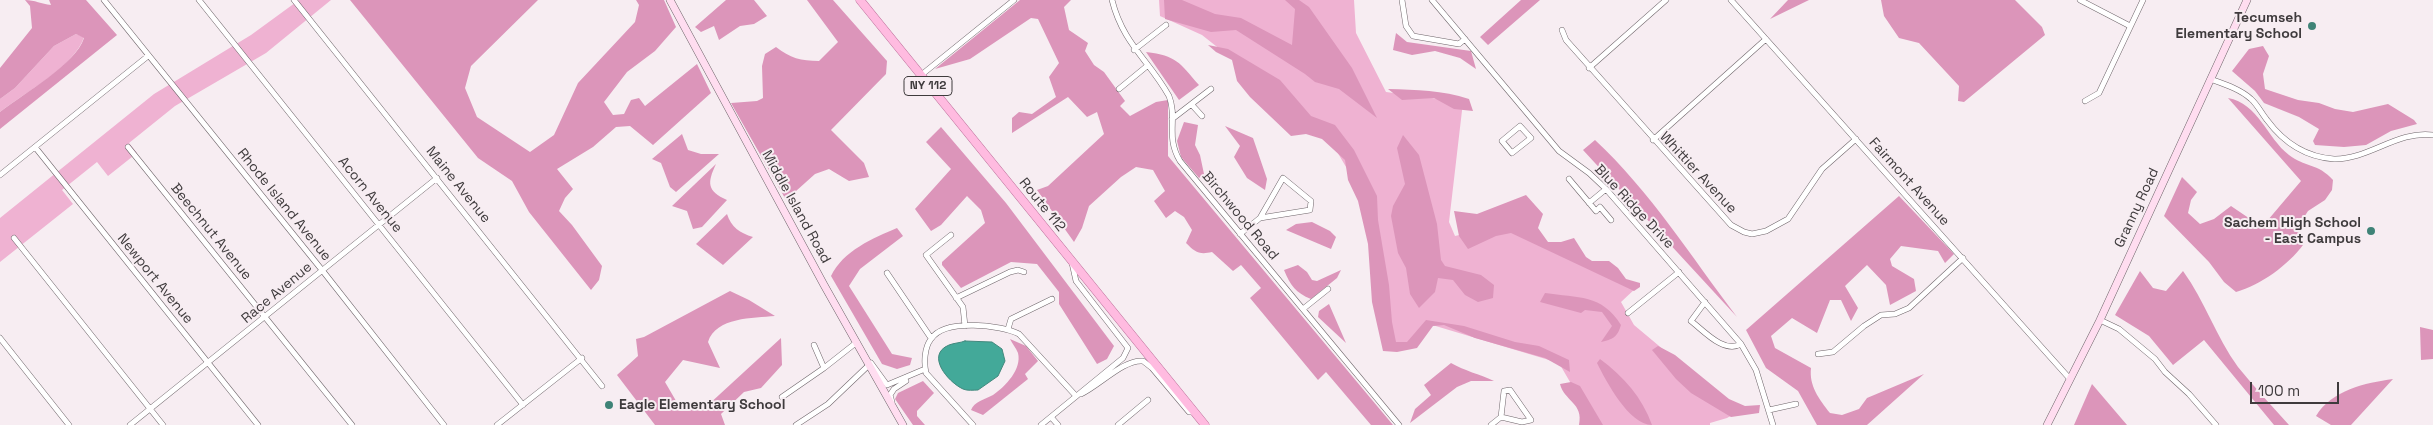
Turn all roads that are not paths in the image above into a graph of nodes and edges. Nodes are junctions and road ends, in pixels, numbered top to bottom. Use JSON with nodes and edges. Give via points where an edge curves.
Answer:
{"nodes":[{"id":1,"x":199,"y":0,"type":"edge"},
{"id":2,"x":294,"y":0,"type":"edge"},
{"id":3,"x":670,"y":0,"type":"edge"},
{"id":4,"x":860,"y":0,"type":"edge"},
{"id":5,"x":1014,"y":0,"type":"edge"},
{"id":6,"x":1112,"y":0,"type":"edge"},
{"id":7,"x":1402,"y":0,"type":"edge"},
{"id":8,"x":1432,"y":0,"type":"edge"},
{"id":9,"x":1666,"y":0,"type":"edge"},
{"id":10,"x":1731,"y":0,"type":"edge"},
{"id":11,"x":2080,"y":0,"type":"edge"},
{"id":12,"x":2143,"y":0,"type":"edge"},
{"id":13,"x":2247,"y":0,"type":"edge"},
{"id":14,"x":106,"y":1,"type":"edge"},
{"id":15,"x":1166,"y":25,"type":"dead end"},
{"id":16,"x":2130,"y":26,"type":"junction"},
{"id":17,"x":1562,"y":30,"type":"dead end"},
{"id":18,"x":1465,"y":39,"type":"junction"},
{"id":19,"x":1766,"y":39,"type":"junction"},
{"id":20,"x":1134,"y":50,"type":"junction"},
{"id":21,"x":148,"y":56,"type":"junction"},
{"id":22,"x":1147,"y":66,"type":"junction"},
{"id":23,"x":1589,"y":68,"type":"junction"},
{"id":24,"x":920,"y":76,"type":"junction"},
{"id":25,"x":2210,"y":79,"type":"junction"},
{"id":26,"x":1119,"y":89,"type":"dead end"},
{"id":27,"x":1212,"y":89,"type":"dead end"},
{"id":28,"x":2085,"y":101,"type":"dead end"},
{"id":29,"x":1192,"y":104,"type":"junction"},
{"id":30,"x":1202,"y":116,"type":"dead end"},
{"id":31,"x":1172,"y":119,"type":"junction"},
{"id":32,"x":1540,"y":130,"type":"junction"},
{"id":33,"x":2433,"y":135,"type":"edge"},
{"id":34,"x":1531,"y":138,"type":"junction"},
{"id":35,"x":1856,"y":139,"type":"junction"},
{"id":36,"x":1653,"y":140,"type":"junction"},
{"id":37,"x":35,"y":147,"type":"junction"},
{"id":38,"x":128,"y":147,"type":"dead end"},
{"id":39,"x":0,"y":175,"type":"edge"},
{"id":40,"x":437,"y":178,"type":"junction"},
{"id":41,"x":1568,"y":179,"type":"dead end"},
{"id":42,"x":1606,"y":189,"type":"junction"},
{"id":43,"x":1590,"y":203,"type":"junction"},
{"id":44,"x":1260,"y":218,"type":"junction"},
{"id":45,"x":1611,"y":220,"type":"dead end"},
{"id":46,"x":378,"y":224,"type":"junction"},
{"id":47,"x":951,"y":234,"type":"dead end"},
{"id":48,"x":1240,"y":234,"type":"junction"},
{"id":49,"x":14,"y":238,"type":"dead end"},
{"id":50,"x":1962,"y":258,"type":"junction"},
{"id":51,"x":1072,"y":263,"type":"junction"},
{"id":52,"x":322,"y":270,"type":"junction"},
{"id":53,"x":1024,"y":272,"type":"dead end"},
{"id":54,"x":1679,"y":272,"type":"junction"},
{"id":55,"x":887,"y":273,"type":"dead end"},
{"id":56,"x":1328,"y":289,"type":"dead end"},
{"id":57,"x":956,"y":298,"type":"junction"},
{"id":58,"x":1052,"y":299,"type":"dead end"},
{"id":59,"x":1705,"y":302,"type":"junction"},
{"id":60,"x":1303,"y":309,"type":"junction"},
{"id":61,"x":1628,"y":313,"type":"dead end"},
{"id":62,"x":265,"y":317,"type":"junction"},
{"id":63,"x":2100,"y":320,"type":"junction"},
{"id":64,"x":965,"y":326,"type":"junction"},
{"id":65,"x":1008,"y":329,"type":"junction"},
{"id":66,"x":0,"y":338,"type":"edge"},
{"id":67,"x":931,"y":338,"type":"junction"},
{"id":68,"x":857,"y":342,"type":"junction"},
{"id":69,"x":1741,"y":344,"type":"junction"},
{"id":70,"x":814,"y":345,"type":"dead end"},
{"id":71,"x":1818,"y":354,"type":"dead end"},
{"id":72,"x":582,"y":358,"type":"junction"},
{"id":73,"x":208,"y":363,"type":"junction"},
{"id":74,"x":870,"y":363,"type":"junction"},
{"id":75,"x":824,"y":368,"type":"junction"},
{"id":76,"x":926,"y":371,"type":"junction"},
{"id":77,"x":2070,"y":380,"type":"junction"},
{"id":78,"x":602,"y":386,"type":"dead end"},
{"id":79,"x":1076,"y":396,"type":"junction"},
{"id":80,"x":782,"y":397,"type":"dead end"},
{"id":81,"x":1148,"y":400,"type":"dead end"},
{"id":82,"x":1796,"y":404,"type":"dead end"},
{"id":83,"x":523,"y":405,"type":"junction"},
{"id":84,"x":893,"y":405,"type":"junction"},
{"id":85,"x":150,"y":409,"type":"junction"},
{"id":86,"x":1769,"y":410,"type":"junction"},
{"id":87,"x":1195,"y":412,"type":"junction"},
{"id":88,"x":1051,"y":417,"type":"junction"},
{"id":89,"x":1501,"y":417,"type":"junction"},
{"id":90,"x":69,"y":425,"type":"edge"},
{"id":91,"x":130,"y":425,"type":"edge"},
{"id":92,"x":163,"y":425,"type":"edge"},
{"id":93,"x":258,"y":425,"type":"edge"},
{"id":94,"x":352,"y":425,"type":"edge"},
{"id":95,"x":444,"y":425,"type":"edge"},
{"id":96,"x":497,"y":425,"type":"edge"},
{"id":97,"x":796,"y":425,"type":"edge"},
{"id":98,"x":903,"y":425,"type":"edge"},
{"id":99,"x":974,"y":425,"type":"edge"},
{"id":100,"x":1041,"y":425,"type":"edge"},
{"id":101,"x":1058,"y":425,"type":"edge"},
{"id":102,"x":1118,"y":425,"type":"edge"},
{"id":103,"x":1205,"y":425,"type":"edge"},
{"id":104,"x":1399,"y":425,"type":"edge"},
{"id":105,"x":1491,"y":425,"type":"edge"},
{"id":106,"x":1773,"y":425,"type":"edge"},
{"id":107,"x":2047,"y":425,"type":"edge"},
{"id":108,"x":2216,"y":425,"type":"edge"}],
"edges":[{"from":1,"to":46,"type":"street","name":"Acorn Avenue"},
{"from":2,"to":40,"type":"street","name":"Maine Avenue"},
{"from":3,"to":68,"type":"street","name":"Middle Island Road"},
{"from":4,"to":24,"type":"main road","name":"Route 112","number":"NY 112"},
{"from":5,"to":24,"type":"street"},
{"from":6,"to":20,"type":"street","name":"Birchwood Road","via":[[1116,17]]},
{"from":7,"to":18,"type":"street","via":[[1406,26],[1412,36],[1458,44]]},
{"from":8,"to":18,"type":"street","name":"Blue Ridge Drive"},
{"from":9,"to":23,"type":"street"},
{"from":10,"to":19,"type":"street","name":"Fairmont Avenue"},
{"from":11,"to":16,"type":"street"},
{"from":12,"to":16,"type":"street"},
{"from":13,"to":25,"type":"street","name":"Granny Road"},
{"from":14,"to":21,"type":"street","name":"Rhode Island Avenue"},
{"from":15,"to":20,"type":"street"},
{"from":16,"to":28,"type":"street","via":[[2098,93]]},
{"from":17,"to":23,"type":"street","name":"Whittier Avenue","via":[[1566,40]]},
{"from":18,"to":32,"type":"street","name":"Blue Ridge Drive"},
{"from":19,"to":35,"type":"street","name":"Fairmont Avenue"},
{"from":19,"to":36,"type":"street"},
{"from":20,"to":22,"type":"street","name":"Birchwood Road"},
{"from":21,"to":37,"type":"street"},
{"from":21,"to":52,"type":"street","name":"Rhode Island Avenue"},
{"from":22,"to":26,"type":"street"},
{"from":22,"to":31,"type":"street","name":"Birchwood Road","via":[[1169,96]]},
{"from":23,"to":36,"type":"street","name":"Whittier Avenue"},
{"from":24,"to":51,"type":"main road","name":"Route 112","number":"NY 112"},
{"from":25,"to":33,"type":"street","via":[[2252,100],[2287,144],[2312,156],[2335,159],[2396,140]]},
{"from":25,"to":63,"type":"street","name":"Granny Road"},
{"from":27,"to":29,"type":"street"},
{"from":29,"to":30,"type":"street"},
{"from":29,"to":31,"type":"street"},
{"from":31,"to":48,"type":"street","name":"Birchwood Road","via":[[1172,143],[1177,156]]},
{"from":32,"to":34,"type":"street"},
{"from":32,"to":42,"type":"street","name":"Blue Ridge Drive","via":[[1568,160]]},
{"from":34,"to":34,"type":"street","via":[[1512,153],[1502,141],[1520,126]]},
{"from":35,"to":36,"type":"street","name":"Whittier Avenue","via":[[1822,169],[1788,219],[1766,232],[1752,234],[1731,225]]},
{"from":35,"to":50,"type":"street","name":"Fairmont Avenue"},
{"from":37,"to":39,"type":"street"},
{"from":37,"to":73,"type":"street","name":"Newport Avenue"},
{"from":38,"to":62,"type":"street","name":"Beechnut Avenue"},
{"from":40,"to":46,"type":"street","name":"Race Avenue"},
{"from":40,"to":72,"type":"street","name":"Maine Avenue"},
{"from":41,"to":43,"type":"street"},
{"from":42,"to":43,"type":"street"},
{"from":42,"to":54,"type":"street","name":"Blue Ridge Drive"},
{"from":43,"to":45,"type":"street","via":[[1596,211],[1600,207]]},
{"from":44,"to":44,"type":"street","via":[[1310,210],[1311,200],[1283,178]]},
{"from":44,"to":48,"type":"street"},
{"from":46,"to":52,"type":"street","name":"Race Avenue"},
{"from":46,"to":83,"type":"street","name":"Acorn Avenue"},
{"from":47,"to":57,"type":"street","via":[[926,255]]},
{"from":48,"to":60,"type":"street","name":"Birchwood Road"},
{"from":49,"to":85,"type":"street"},
{"from":50,"to":71,"type":"street","via":[[1909,308],[1881,315],[1833,352]]},
{"from":50,"to":77,"type":"street","name":"Fairmont Avenue"},
{"from":51,"to":79,"type":"street","via":[[1076,281],[1128,348],[1123,358]]},
{"from":51,"to":87,"type":"main road","name":"Route 112","number":"NY 112"},
{"from":52,"to":62,"type":"street","name":"Race Avenue"},
{"from":52,"to":95,"type":"street","name":"Rhode Island Avenue"},
{"from":53,"to":57,"type":"street","via":[[1010,272]]},
{"from":54,"to":59,"type":"street","name":"Blue Ridge Drive"},
{"from":54,"to":61,"type":"street"},
{"from":55,"to":67,"type":"street"},
{"from":56,"to":60,"type":"street"},
{"from":57,"to":64,"type":"street","via":[[962,307]]},
{"from":58,"to":65,"type":"street","via":[[1011,318]]},
{"from":59,"to":69,"type":"street","name":"Blue Ridge Drive"},
{"from":59,"to":69,"type":"street","via":[[1691,321],[1726,347],[1734,348]]},
{"from":60,"to":104,"type":"street","name":"Birchwood Road"},
{"from":62,"to":73,"type":"street","name":"Race Avenue"},
{"from":62,"to":94,"type":"street","name":"Beechnut Avenue"},
{"from":63,"to":77,"type":"street","name":"Granny Road"},
{"from":63,"to":108,"type":"street","via":[[2119,329],[2155,358]]},
{"from":64,"to":65,"type":"street"},
{"from":64,"to":67,"type":"street","via":[[940,332]]},
{"from":65,"to":79,"type":"street","via":[[1019,334]]},
{"from":66,"to":90,"type":"street"},
{"from":67,"to":76,"type":"street"},
{"from":68,"to":74,"type":"street","name":"Middle Island Road"},
{"from":68,"to":75,"type":"street"},
{"from":69,"to":86,"type":"street","name":"Blue Ridge Drive","via":[[1756,370]]},
{"from":70,"to":75,"type":"street"},
{"from":72,"to":78,"type":"street","name":"Maine Avenue"},
{"from":72,"to":83,"type":"street"},
{"from":73,"to":85,"type":"street","name":"Race Avenue"},
{"from":73,"to":93,"type":"street","name":"Newport Avenue"},
{"from":74,"to":76,"type":"street","via":[[887,385]]},
{"from":74,"to":84,"type":"street","name":"Middle Island Road"},
{"from":74,"to":97,"type":"street","via":[[828,404]]},
{"from":75,"to":80,"type":"street"},
{"from":76,"to":84,"type":"street","via":[[894,389],[890,395]]},
{"from":76,"to":99,"type":"street"},
{"from":77,"to":107,"type":"street","name":"Granny Road"},
{"from":79,"to":87,"type":"street","via":[[1103,382],[1128,363],[1143,361],[1189,412]]},
{"from":79,"to":88,"type":"street"},
{"from":81,"to":102,"type":"street"},
{"from":82,"to":86,"type":"street"},
{"from":83,"to":96,"type":"street"},
{"from":84,"to":98,"type":"street","name":"Middle Island Road"},
{"from":85,"to":91,"type":"street","name":"Race Avenue"},
{"from":85,"to":92,"type":"street"},
{"from":86,"to":106,"type":"street","name":"Blue Ridge Drive"},
{"from":87,"to":103,"type":"main road","name":"Route 112","number":"NY 112"},
{"from":88,"to":100,"type":"street"},
{"from":88,"to":101,"type":"street"},
{"from":89,"to":89,"type":"street","via":[[1522,422],[1531,420],[1510,390],[1504,391]]},
{"from":89,"to":105,"type":"street"}]}
